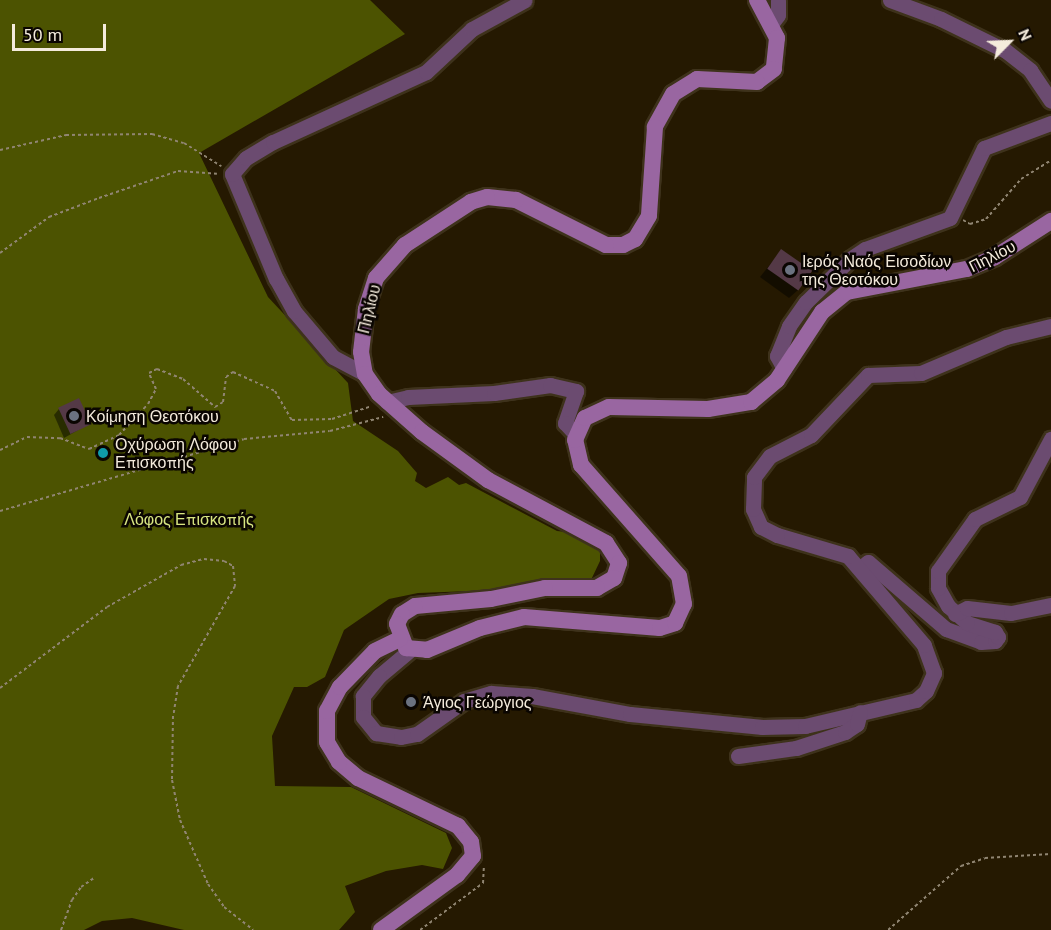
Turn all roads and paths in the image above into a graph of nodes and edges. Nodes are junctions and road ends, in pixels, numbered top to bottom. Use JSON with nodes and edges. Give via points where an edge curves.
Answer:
{"nodes":[{"id":1,"x":525,"y":0,"type":"edge"},
{"id":2,"x":757,"y":0,"type":"edge"},
{"id":3,"x":778,"y":0,"type":"edge"},
{"id":4,"x":890,"y":0,"type":"edge"},
{"id":5,"x":772,"y":23,"type":"junction"},
{"id":6,"x":1051,"y":101,"type":"edge"},
{"id":7,"x":1051,"y":123,"type":"edge"},
{"id":8,"x":0,"y":150,"type":"edge"},
{"id":9,"x":1051,"y":160,"type":"edge"},
{"id":10,"x":232,"y":174,"type":"junction"},
{"id":11,"x":956,"y":211,"type":"junction"},
{"id":12,"x":1051,"y":221,"type":"edge"},
{"id":13,"x":0,"y":253,"type":"edge"},
{"id":14,"x":1051,"y":326,"type":"edge"},
{"id":15,"x":784,"y":369,"type":"junction"},
{"id":16,"x":365,"y":374,"type":"junction"},
{"id":17,"x":392,"y":407,"type":"junction"},
{"id":18,"x":576,"y":435,"type":"junction"},
{"id":19,"x":1051,"y":439,"type":"edge"},
{"id":20,"x":0,"y":450,"type":"edge"},
{"id":21,"x":0,"y":511,"type":"edge"},
{"id":22,"x":860,"y":568,"type":"junction"},
{"id":23,"x":1051,"y":605,"type":"edge"},
{"id":24,"x":955,"y":614,"type":"junction"},
{"id":25,"x":405,"y":645,"type":"junction"},
{"id":26,"x":0,"y":688,"type":"edge"},
{"id":27,"x":860,"y":712,"type":"junction"},
{"id":28,"x":738,"y":756,"type":"dead end"},
{"id":29,"x":1051,"y":854,"type":"edge"},
{"id":30,"x":473,"y":856,"type":"junction"},
{"id":31,"x":94,"y":878,"type":"dead end"},
{"id":32,"x":61,"y":930,"type":"edge"},
{"id":33,"x":253,"y":930,"type":"edge"},
{"id":34,"x":381,"y":930,"type":"edge"},
{"id":35,"x":420,"y":930,"type":"edge"},
{"id":36,"x":888,"y":930,"type":"edge"}],
"edges":[{"from":1,"to":10,"type":"street","via":[[472,29],[426,72],[273,142],[246,158]]},
{"from":2,"to":5,"type":"main road","name":"Πηλίου"},
{"from":3,"to":5,"type":"street","via":[[778,15]]},
{"from":4,"to":6,"type":"street","via":[[941,19],[1006,51],[1030,70]]},
{"from":5,"to":16,"type":"main road","name":"Πηλίου","via":[[777,54],[770,76],[757,82],[693,80],[678,89],[663,107],[654,132],[649,216],[638,237],[623,245],[606,245],[516,200],[493,197],[471,202],[405,245],[381,270],[371,289],[363,323],[360,352]]},
{"from":7,"to":11,"type":"street","via":[[984,147],[972,166]]},
{"from":8,"to":10,"type":"path","via":[[66,135],[152,135],[184,142]]},
{"from":9,"to":11,"type":"path","via":[[1021,179],[986,219],[970,224]]},
{"from":10,"to":13,"type":"path","via":[[178,171],[160,176],[49,217]]},
{"from":10,"to":16,"type":"street","via":[[276,279],[294,311],[333,357]]},
{"from":11,"to":15,"type":"street","via":[[944,221],[865,249],[850,260],[806,302],[789,326],[777,356]]},
{"from":12,"to":15,"type":"main road","name":"Πηλίου","via":[[1005,252],[974,267],[847,292],[822,312]]},
{"from":14,"to":22,"type":"street","via":[[1006,337],[921,373],[868,375],[811,435],[766,460],[754,477],[751,490],[753,509],[761,527],[843,553]]},
{"from":15,"to":18,"type":"main road","name":"Πηλίου","via":[[770,388],[742,405],[708,410],[609,407],[585,418]]},
{"from":16,"to":17,"type":"main road","name":"Πηλίου"},
{"from":17,"to":18,"type":"street","via":[[408,396],[494,393],[550,385],[576,391],[565,423]]},
{"from":17,"to":20,"type":"path","via":[[332,419],[292,420],[275,391],[238,373],[228,373],[223,402],[214,407],[183,379],[157,369],[149,373],[156,389],[148,404],[119,435],[89,449],[60,438],[27,437]]},
{"from":17,"to":21,"type":"path","via":[[330,431],[244,439]]},
{"from":17,"to":25,"type":"main road","name":"Πηλίου","via":[[494,484],[606,543],[619,563],[614,578],[597,588],[545,588],[491,599],[423,604],[400,616],[397,627]]},
{"from":18,"to":25,"type":"main road","via":[[576,450],[584,470],[679,576],[685,599],[679,620],[660,628],[524,617],[480,628],[432,648]]},
{"from":19,"to":24,"type":"street","via":[[1020,497],[975,519],[939,568],[938,588]]},
{"from":22,"to":24,"type":"street","via":[[868,562],[946,629],[985,643],[998,639],[992,630],[972,626]]},
{"from":22,"to":27,"type":"street","via":[[924,645],[934,673],[926,691],[916,700]]},
{"from":23,"to":24,"type":"street","via":[[1011,614],[967,608]]},
{"from":25,"to":27,"type":"street","via":[[360,705],[363,717],[376,733],[401,737],[425,731],[464,701],[491,693],[762,728],[805,726]]},
{"from":25,"to":30,"type":"main road","via":[[375,651],[340,687],[327,711],[327,742],[339,762],[358,778],[458,826],[471,842]]},
{"from":26,"to":33,"type":"path","via":[[107,608],[181,565],[204,560],[224,561],[233,566],[235,586],[178,686],[172,780],[180,820],[208,884],[224,907]]},
{"from":27,"to":28,"type":"street","via":[[857,724],[844,732],[796,748]]},
{"from":29,"to":36,"type":"path","via":[[985,858],[961,866]]},
{"from":30,"to":34,"type":"main road","via":[[457,875]]},
{"from":30,"to":35,"type":"path","via":[[486,869],[483,883]]},
{"from":31,"to":32,"type":"path","via":[[72,900]]}]}
